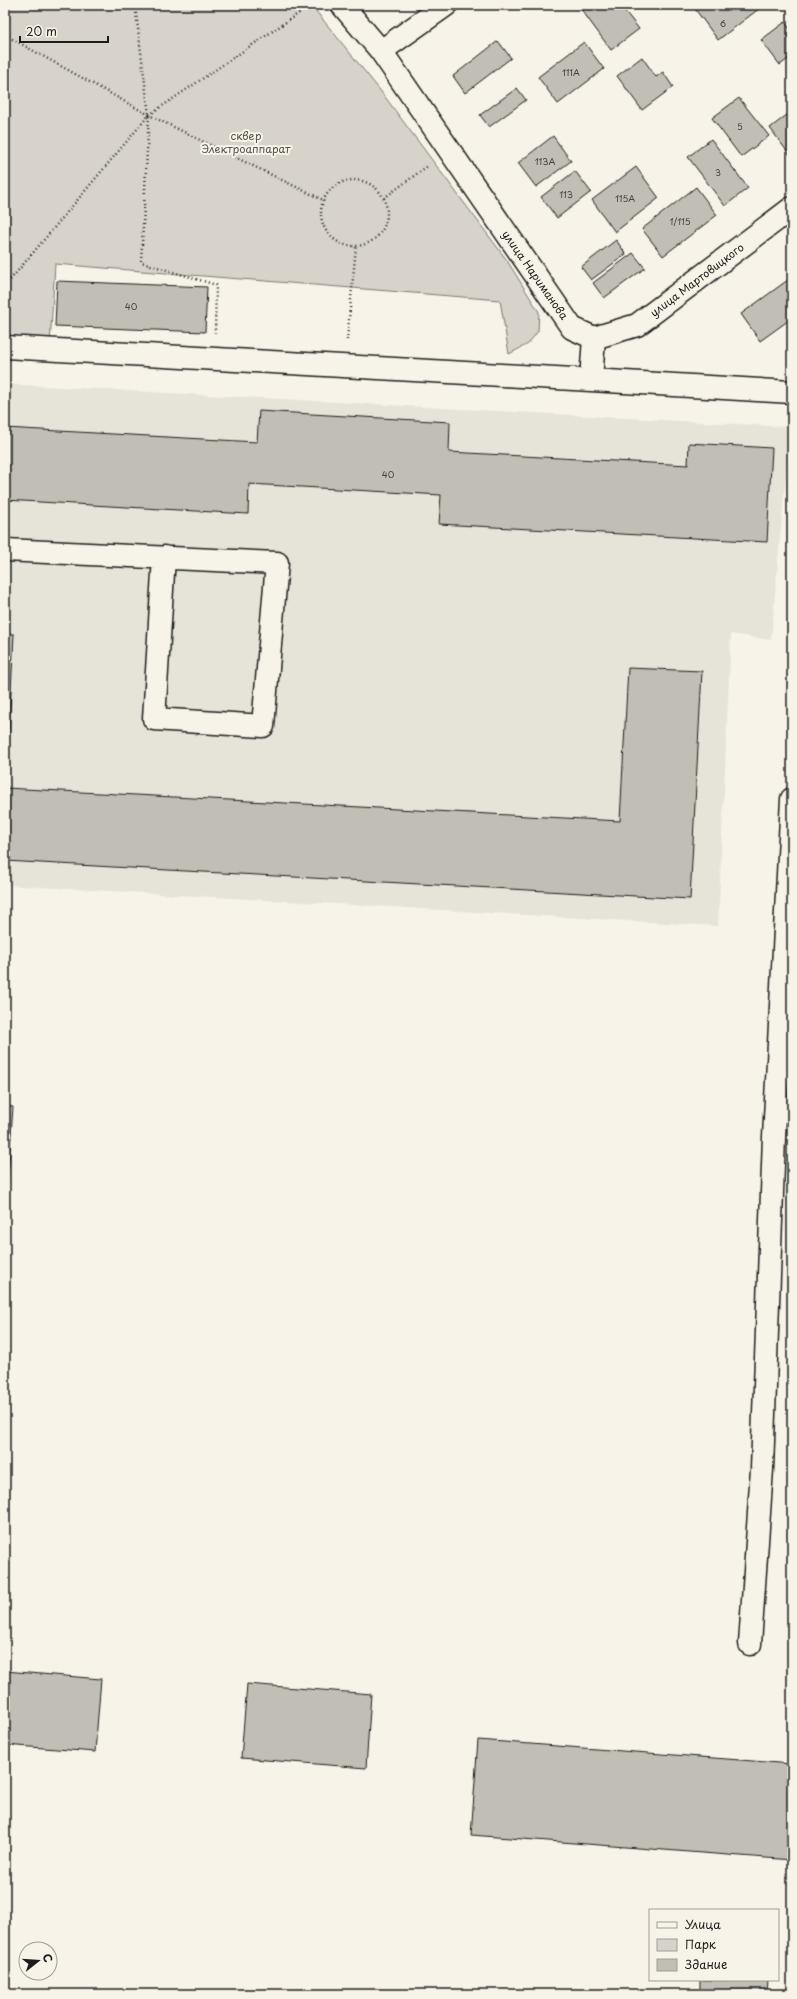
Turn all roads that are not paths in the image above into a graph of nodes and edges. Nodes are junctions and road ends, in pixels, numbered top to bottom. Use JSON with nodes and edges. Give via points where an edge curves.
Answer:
{"nodes":[{"id":1,"x":342,"y":5,"type":"edge"},
{"id":2,"x":446,"y":5,"type":"edge"},
{"id":3,"x":381,"y":51,"type":"junction"},
{"id":4,"x":792,"y":208,"type":"edge"},
{"id":5,"x":594,"y":338,"type":"junction"},
{"id":6,"x":5,"y":347,"type":"edge"},
{"id":7,"x":591,"y":380,"type":"junction"},
{"id":8,"x":792,"y":392,"type":"edge"},
{"id":9,"x":5,"y":550,"type":"edge"},
{"id":10,"x":164,"y":557,"type":"junction"},
{"id":11,"x":792,"y":800,"type":"edge"},
{"id":12,"x":788,"y":968,"type":"edge"},
{"id":13,"x":750,"y":1644,"type":"dead end"}],
"edges":[{"from":1,"to":3,"type":"street","name":"улица Нариманова"},
{"from":2,"to":3,"type":"street"},
{"from":3,"to":5,"type":"street","name":"улица Нариманова","via":[[572,328]]},
{"from":4,"to":5,"type":"street","name":"улица Мартовицкого","via":[[637,325]]},
{"from":5,"to":7,"type":"street"},
{"from":6,"to":7,"type":"street"},
{"from":7,"to":8,"type":"street"},
{"from":9,"to":10,"type":"street"},
{"from":10,"to":10,"type":"street","via":[[277,563],[263,726],[154,719]]},
{"from":11,"to":12,"type":"street"},
{"from":12,"to":13,"type":"street","via":[[774,1137],[762,1468]]}]}
